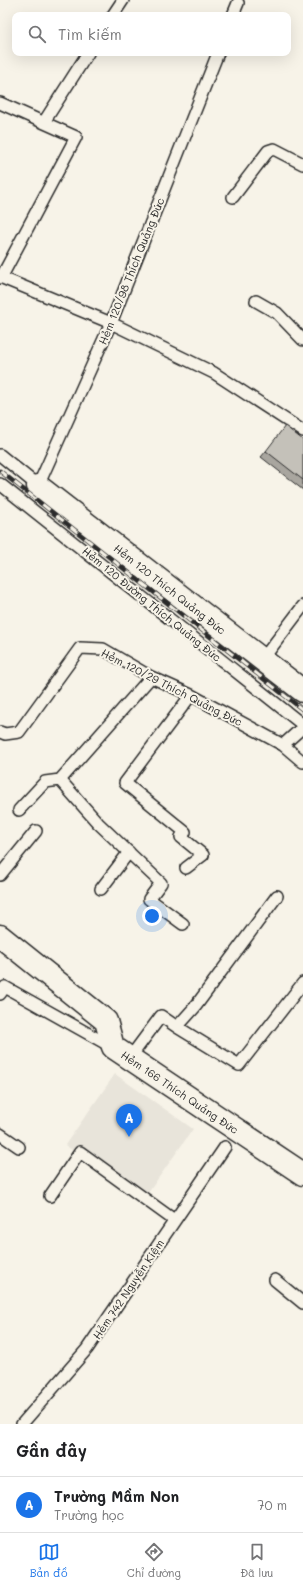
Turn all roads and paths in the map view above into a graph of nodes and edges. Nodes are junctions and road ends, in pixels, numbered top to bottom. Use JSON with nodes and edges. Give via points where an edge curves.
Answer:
{"nodes":[{"id":1,"x":122,"y":0,"type":"edge"},
{"id":2,"x":238,"y":3,"type":"dead end"},
{"id":3,"x":115,"y":12,"type":"edge"},
{"id":4,"x":234,"y":12,"type":"edge"},
{"id":5,"x":86,"y":56,"type":"edge"},
{"id":6,"x":217,"y":56,"type":"edge"},
{"id":7,"x":0,"y":103,"type":"edge"},
{"id":8,"x":44,"y":122,"type":"junction"},
{"id":9,"x":303,"y":164,"type":"edge"},
{"id":10,"x":233,"y":197,"type":"dead end"},
{"id":11,"x":0,"y":277,"type":"edge"},
{"id":12,"x":256,"y":301,"type":"dead end"},
{"id":13,"x":111,"y":323,"type":"junction"},
{"id":14,"x":303,"y":340,"type":"edge"},
{"id":15,"x":303,"y":431,"type":"edge"},
{"id":16,"x":0,"y":455,"type":"edge"},
{"id":17,"x":0,"y":484,"type":"edge"},
{"id":18,"x":38,"y":486,"type":"junction"},
{"id":19,"x":303,"y":606,"type":"edge"},
{"id":20,"x":262,"y":660,"type":"junction"},
{"id":21,"x":151,"y":677,"type":"junction"},
{"id":22,"x":303,"y":692,"type":"edge"},
{"id":23,"x":191,"y":695,"type":"junction"},
{"id":24,"x":303,"y":726,"type":"edge"},
{"id":25,"x":0,"y":732,"type":"edge"},
{"id":26,"x":283,"y":745,"type":"junction"},
{"id":27,"x":303,"y":762,"type":"edge"},
{"id":28,"x":60,"y":780,"type":"junction"},
{"id":29,"x":19,"y":810,"type":"dead end"},
{"id":30,"x":36,"y":831,"type":"dead end"},
{"id":31,"x":129,"y":852,"type":"junction"},
{"id":32,"x":186,"y":868,"type":"dead end"},
{"id":33,"x":0,"y":875,"type":"edge"},
{"id":34,"x":101,"y":889,"type":"dead end"},
{"id":35,"x":277,"y":896,"type":"dead end"},
{"id":36,"x":183,"y":924,"type":"dead end"},
{"id":37,"x":0,"y":936,"type":"edge"},
{"id":38,"x":303,"y":982,"type":"edge"},
{"id":39,"x":0,"y":994,"type":"edge"},
{"id":40,"x":178,"y":1027,"type":"junction"},
{"id":41,"x":121,"y":1053,"type":"junction"},
{"id":42,"x":0,"y":1134,"type":"edge"},
{"id":43,"x":19,"y":1147,"type":"dead end"},
{"id":44,"x":225,"y":1147,"type":"dead end"},
{"id":45,"x":303,"y":1174,"type":"edge"},
{"id":46,"x":50,"y":1196,"type":"dead end"},
{"id":47,"x":174,"y":1220,"type":"junction"},
{"id":48,"x":275,"y":1280,"type":"dead end"},
{"id":49,"x":303,"y":1303,"type":"edge"},
{"id":50,"x":22,"y":1424,"type":"edge"}],
"edges":[{"from":1,"to":3,"type":"lane"},
{"from":2,"to":4,"type":"lane"},
{"from":5,"to":8,"type":"lane"},
{"from":6,"to":13,"type":"lane","name":"Hẻm 120/98 Thích Quảng Đức"},
{"from":7,"to":8,"type":"lane"},
{"from":8,"to":11,"type":"lane","via":[[76,137]]},
{"from":9,"to":10,"type":"lane","via":[[274,148],[268,151]]},
{"from":11,"to":13,"type":"lane"},
{"from":12,"to":14,"type":"lane","via":[[277,313]]},
{"from":13,"to":15,"type":"lane","via":[[214,373]]},
{"from":13,"to":18,"type":"lane","name":"Hẻm 120/98 Thích Quảng Đức"},
{"from":16,"to":18,"type":"lane"},
{"from":17,"to":24,"type":"lane","name":"Hẻm 120 Đường Thích Quảng Đức"},
{"from":18,"to":20,"type":"street","name":"Hẻm 120 Thích Quảng Đức"},
{"from":19,"to":20,"type":"lane"},
{"from":20,"to":22,"type":"street","name":"Hẻm 120 Thích Quảng Đức"},
{"from":21,"to":23,"type":"lane","name":"Hẻm 120/29 Thích Quảng Đức"},
{"from":21,"to":25,"type":"lane","name":"Hẻm 120/29 Thích Quảng Đức","via":[[103,648],[80,648],[19,732]]},
{"from":21,"to":28,"type":"lane"},
{"from":23,"to":26,"type":"lane","name":"Hẻm 120/29 Thích Quảng Đức"},
{"from":23,"to":32,"type":"lane","via":[[125,783],[184,832],[181,837],[204,855]]},
{"from":24,"to":26,"type":"lane"},
{"from":26,"to":27,"type":"lane","name":"Hẻm 120/29 Thích Quảng Đức"},
{"from":28,"to":29,"type":"lane","via":[[45,782]]},
{"from":28,"to":31,"type":"lane","via":[[98,823]]},
{"from":30,"to":33,"type":"lane"},
{"from":31,"to":34,"type":"lane"},
{"from":31,"to":36,"type":"lane","via":[[161,882],[149,899]]},
{"from":35,"to":40,"type":"lane"},
{"from":37,"to":41,"type":"street","name":"Hẻm 166 Thích Quảng Đức","via":[[106,1021]]},
{"from":38,"to":40,"type":"lane","via":[[239,1065]]},
{"from":39,"to":41,"type":"lane","via":[[5,987]]},
{"from":40,"to":41,"type":"lane","via":[[161,1016]]},
{"from":41,"to":45,"type":"street","name":"Hẻm 166 Thích Quảng Đức"},
{"from":42,"to":43,"type":"lane"},
{"from":44,"to":47,"type":"lane","name":"Hẻm 742 Nguyễn Kiệm"},
{"from":46,"to":47,"type":"lane","via":[[80,1152]]},
{"from":47,"to":50,"type":"lane","name":"Hẻm 742 Nguyễn Kiệm","via":[[87,1349]]},
{"from":48,"to":49,"type":"lane"}]}
